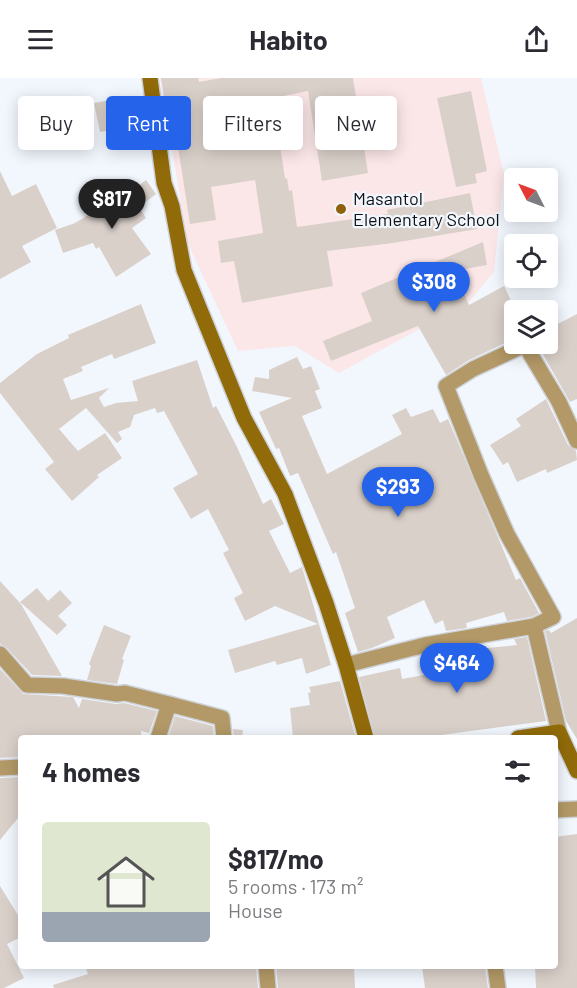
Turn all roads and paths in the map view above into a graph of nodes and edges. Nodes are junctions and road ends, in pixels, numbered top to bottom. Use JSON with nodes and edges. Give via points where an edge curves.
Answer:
{"nodes":[{"id":1,"x":150,"y":78,"type":"edge"},
{"id":2,"x":505,"y":354,"type":"edge"},
{"id":3,"x":532,"y":354,"type":"edge"},
{"id":4,"x":577,"y":441,"type":"edge"},
{"id":5,"x":534,"y":626,"type":"junction"},
{"id":6,"x":0,"y":654,"type":"edge"},
{"id":7,"x":346,"y":665,"type":"junction"},
{"id":8,"x":169,"y":704,"type":"junction"},
{"id":9,"x":559,"y":732,"type":"junction"},
{"id":10,"x":159,"y":735,"type":"edge"},
{"id":11,"x":224,"y":735,"type":"edge"},
{"id":12,"x":365,"y":735,"type":"edge"},
{"id":13,"x":538,"y":735,"type":"edge"},
{"id":14,"x":18,"y":767,"type":"edge"},
{"id":15,"x":0,"y":768,"type":"edge"},
{"id":16,"x":577,"y":771,"type":"edge"},
{"id":17,"x":577,"y":809,"type":"edge"},
{"id":18,"x":558,"y":810,"type":"edge"},
{"id":19,"x":266,"y":969,"type":"edge"},
{"id":20,"x":495,"y":969,"type":"edge"},
{"id":21,"x":268,"y":988,"type":"edge"},
{"id":22,"x":498,"y":988,"type":"edge"}],
"edges":[{"from":1,"to":7,"type":"main road","via":[[164,183],[184,270],[244,418],[285,494]]},
{"from":2,"to":5,"type":"street","via":[[446,386],[503,524],[553,617]]},
{"from":3,"to":4,"type":"street"},
{"from":5,"to":7,"type":"street","via":[[425,645]]},
{"from":5,"to":9,"type":"street"},
{"from":6,"to":8,"type":"street","via":[[27,686],[125,693]]},
{"from":7,"to":12,"type":"main road"},
{"from":8,"to":10,"type":"street"},
{"from":8,"to":11,"type":"street","via":[[222,718]]},
{"from":9,"to":13,"type":"main road"},
{"from":9,"to":16,"type":"main road"},
{"from":14,"to":15,"type":"street"},
{"from":17,"to":18,"type":"street"},
{"from":19,"to":21,"type":"street"},
{"from":20,"to":22,"type":"street"}]}
